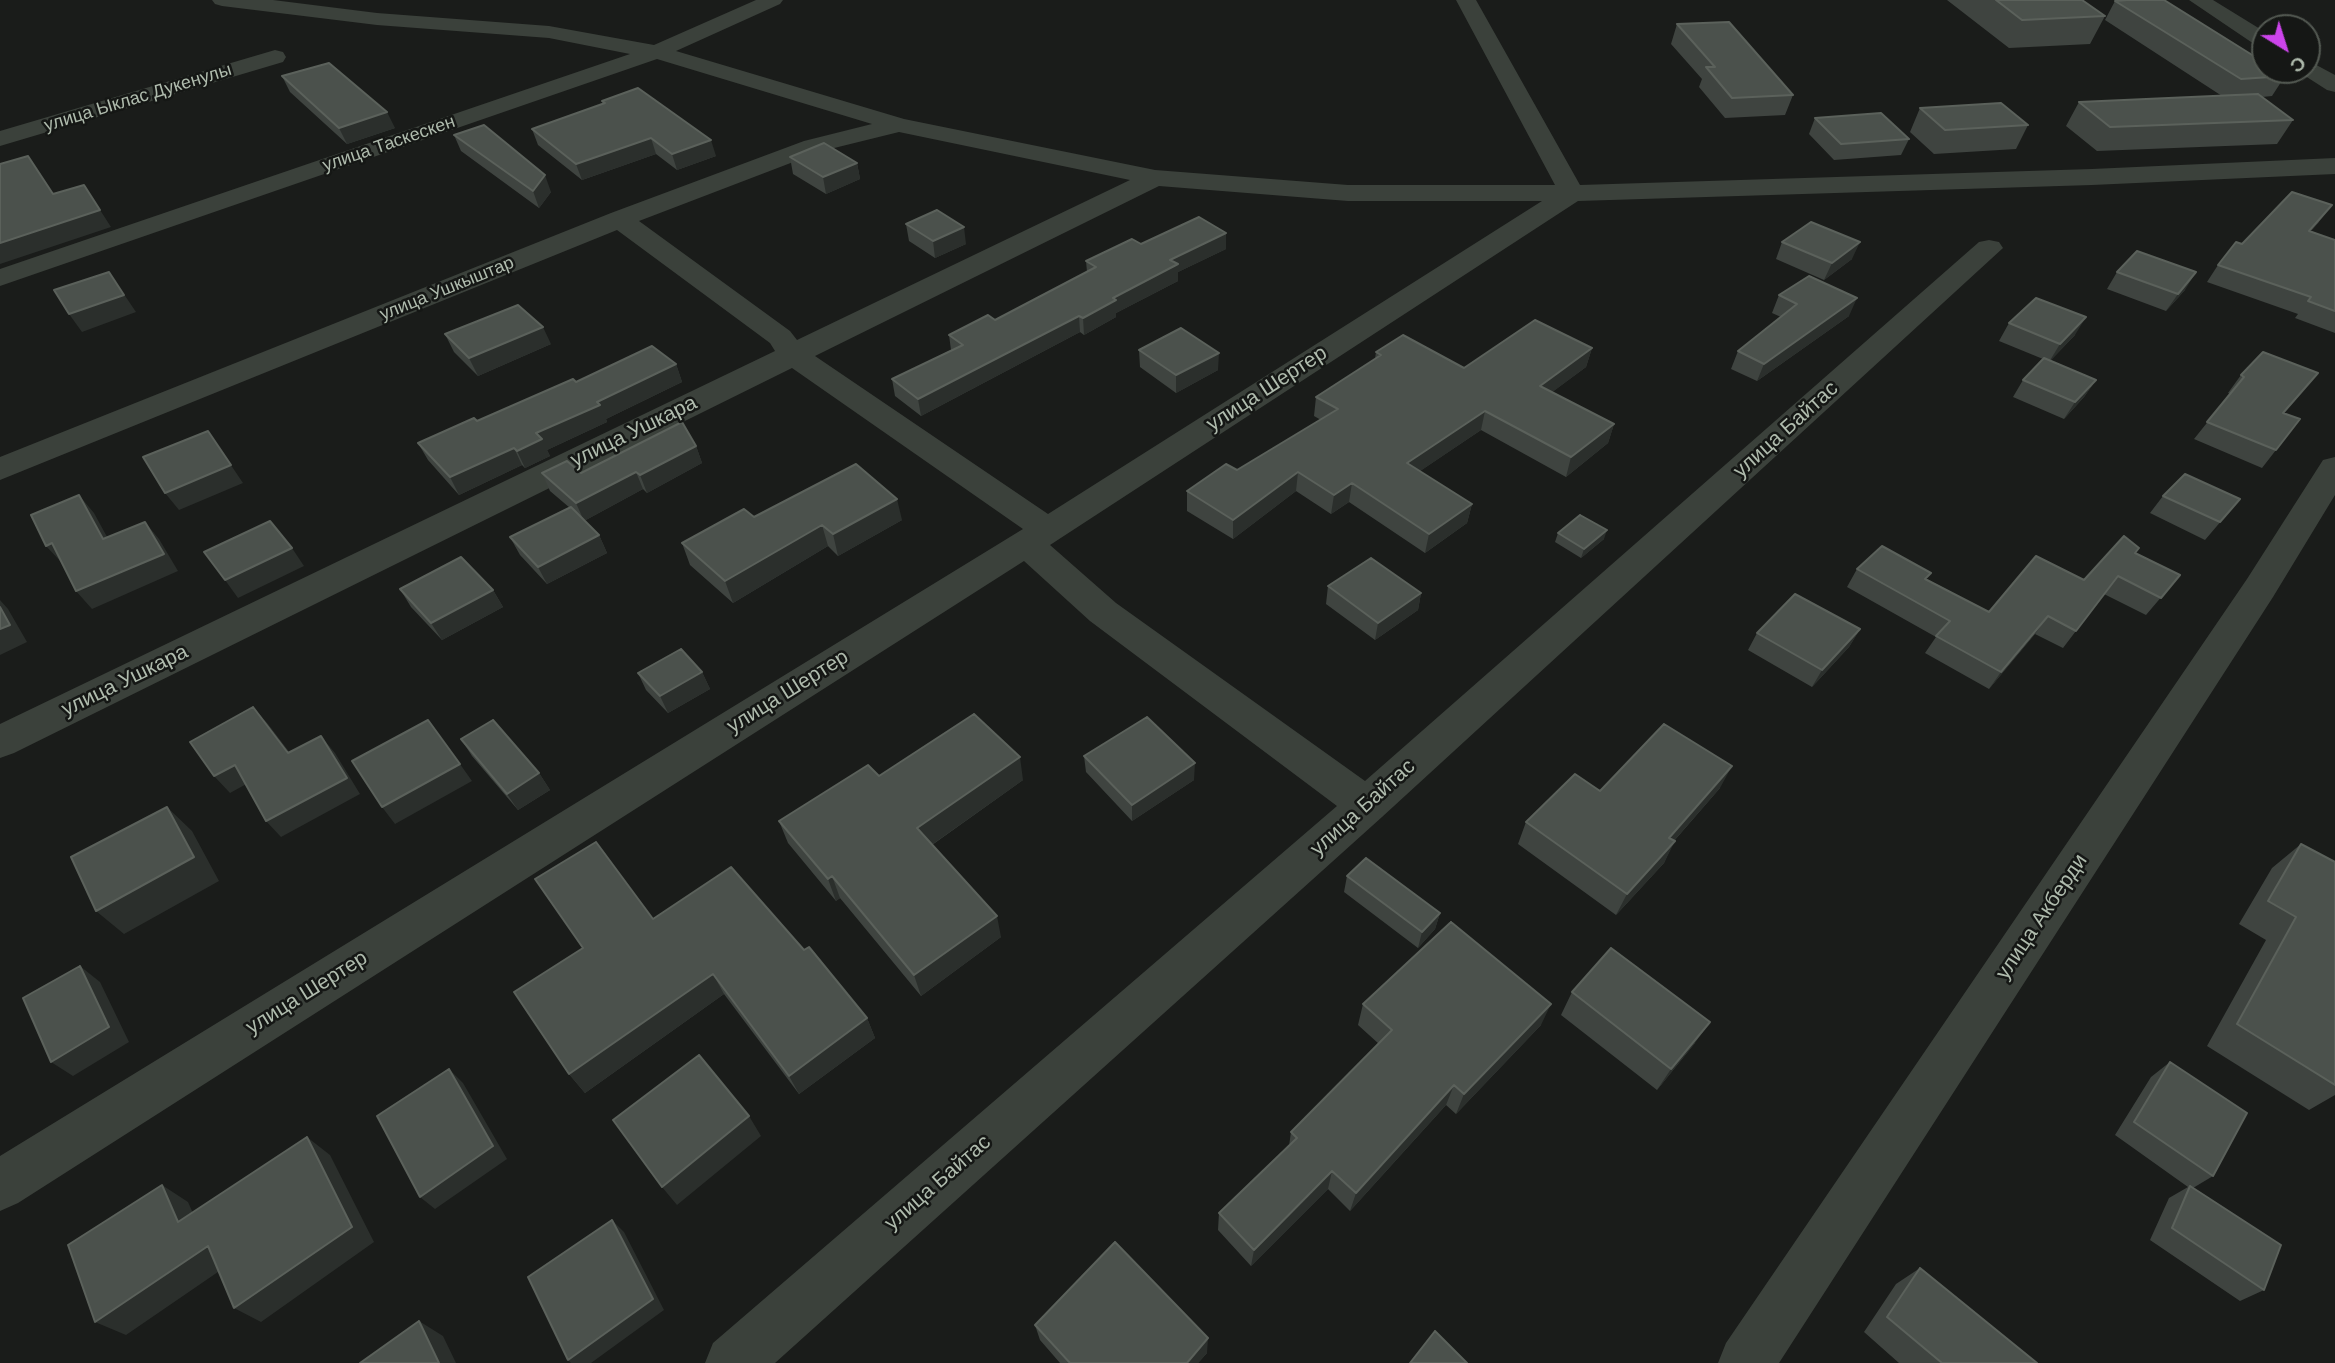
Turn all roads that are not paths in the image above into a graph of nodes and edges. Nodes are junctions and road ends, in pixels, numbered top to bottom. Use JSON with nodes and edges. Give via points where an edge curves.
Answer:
{"nodes":[{"id":1,"x":222,"y":0,"type":"edge"},
{"id":2,"x":773,"y":0,"type":"edge"},
{"id":3,"x":1466,"y":0,"type":"edge"},
{"id":4,"x":2199,"y":0,"type":"edge"},
{"id":5,"x":2251,"y":32,"type":"edge"},
{"id":6,"x":656,"y":52,"type":"junction"},
{"id":7,"x":275,"y":57,"type":"dead end"},
{"id":8,"x":899,"y":125,"type":"junction"},
{"id":9,"x":0,"y":139,"type":"edge"},
{"id":10,"x":2335,"y":166,"type":"edge"},
{"id":11,"x":1156,"y":178,"type":"junction"},
{"id":12,"x":1572,"y":193,"type":"junction"},
{"id":13,"x":620,"y":219,"type":"junction"},
{"id":14,"x":1989,"y":248,"type":"dead end"},
{"id":15,"x":0,"y":278,"type":"edge"},
{"id":16,"x":792,"y":354,"type":"junction"},
{"id":17,"x":2335,"y":468,"type":"edge"},
{"id":18,"x":0,"y":470,"type":"edge"},
{"id":19,"x":1037,"y":536,"type":"junction"},
{"id":20,"x":0,"y":742,"type":"edge"},
{"id":21,"x":1367,"y":805,"type":"junction"},
{"id":22,"x":0,"y":1185,"type":"edge"},
{"id":23,"x":733,"y":1363,"type":"edge"},
{"id":24,"x":1746,"y":1363,"type":"edge"}],
"edges":[{"from":1,"to":6,"type":"street","via":[[377,19],[549,32]]},
{"from":2,"to":6,"type":"street","name":"улица Таскескен"},
{"from":3,"to":12,"type":"street"},
{"from":4,"to":5,"type":"street"},
{"from":6,"to":8,"type":"street"},
{"from":6,"to":15,"type":"street","name":"улица Таскескен"},
{"from":7,"to":9,"type":"street","name":"улица Ыклас Дукенулы"},
{"from":8,"to":11,"type":"street"},
{"from":8,"to":13,"type":"street","name":"улица Ушкыштар","via":[[813,146]]},
{"from":10,"to":12,"type":"street"},
{"from":11,"to":12,"type":"street","via":[[1348,193]]},
{"from":11,"to":16,"type":"street","name":"улица Ушкара"},
{"from":12,"to":19,"type":"street","name":"улица Шертер"},
{"from":13,"to":16,"type":"street","via":[[780,337]]},
{"from":13,"to":18,"type":"street","name":"улица Ушкыштар"},
{"from":14,"to":21,"type":"street","name":"улица Байтас"},
{"from":16,"to":19,"type":"street"},
{"from":16,"to":20,"type":"street","name":"улица Ушкара"},
{"from":17,"to":24,"type":"street","name":"улица Акберди","via":[[2260,589]]},
{"from":19,"to":21,"type":"street","via":[[1102,611]]},
{"from":19,"to":22,"type":"street","name":"улица Шертер"},
{"from":21,"to":23,"type":"street","name":"улица Байтас"}]}
